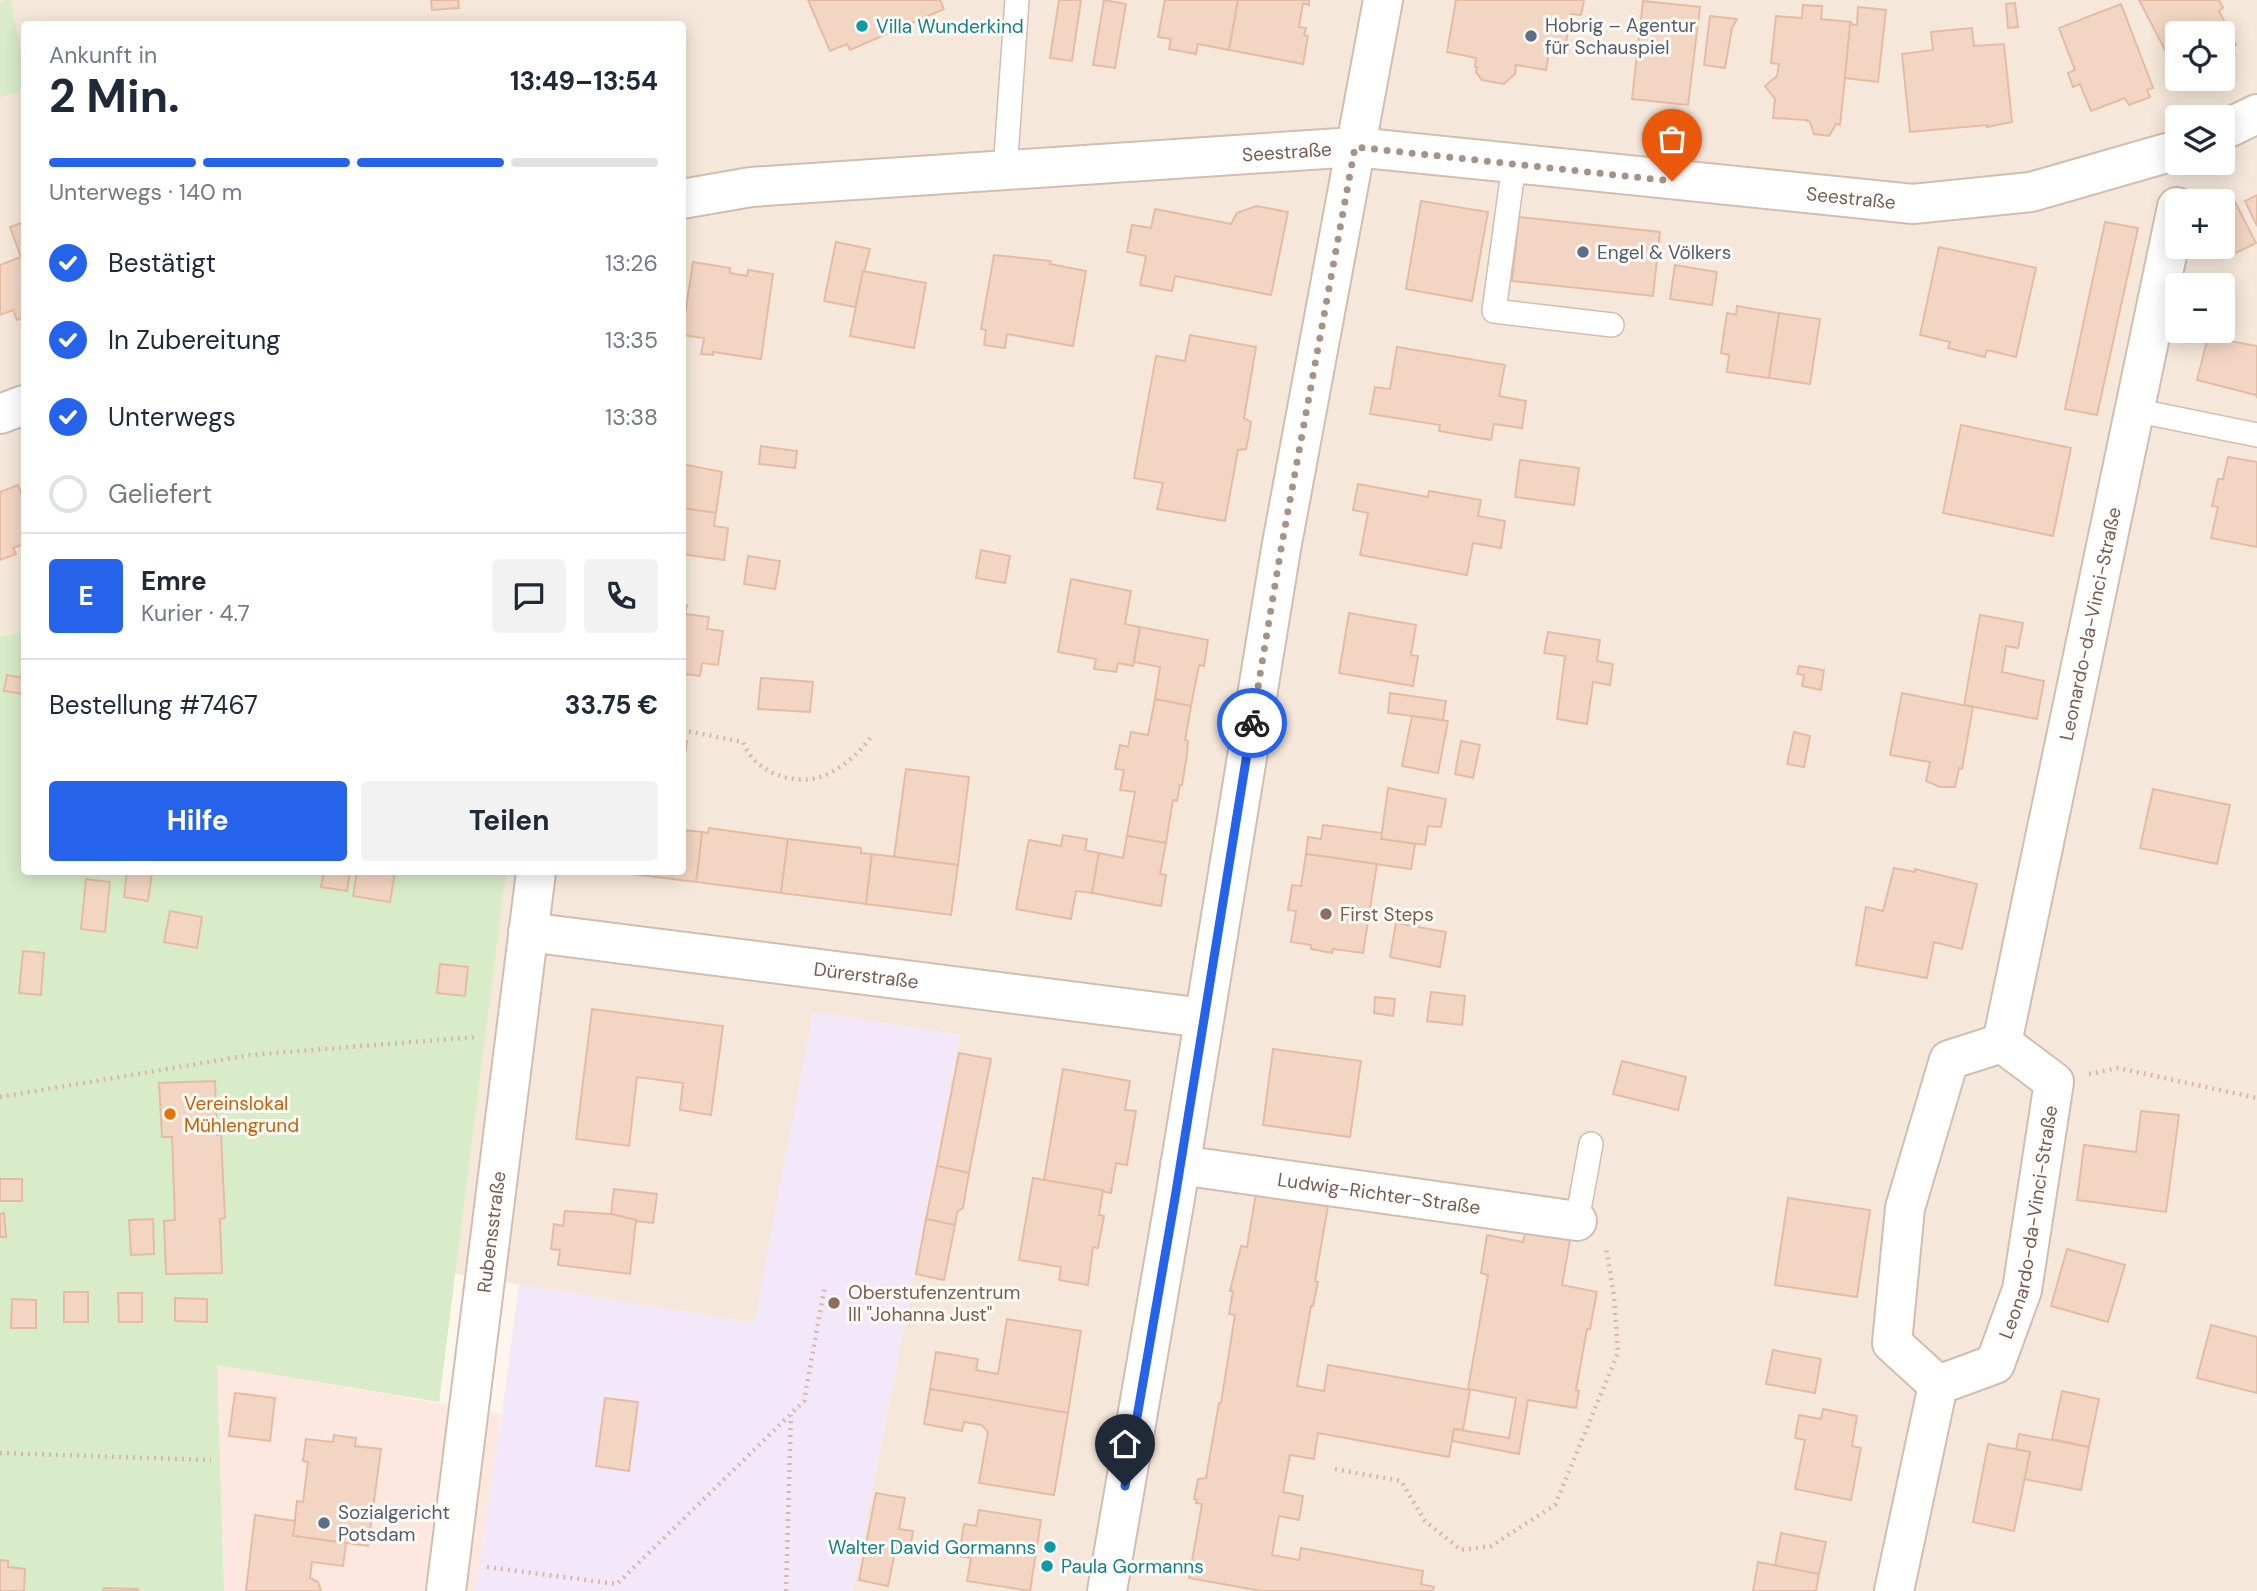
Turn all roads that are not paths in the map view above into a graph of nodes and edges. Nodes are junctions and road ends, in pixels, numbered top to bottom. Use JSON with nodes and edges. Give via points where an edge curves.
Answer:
{"nodes":[{"id":1,"x":1017,"y":0,"type":"edge"},
{"id":2,"x":1383,"y":0,"type":"edge"},
{"id":3,"x":2257,"y":114,"type":"edge"},
{"id":4,"x":2235,"y":125,"type":"edge"},
{"id":5,"x":1355,"y":147,"type":"junction"},
{"id":6,"x":2165,"y":153,"type":"edge"},
{"id":7,"x":1514,"y":164,"type":"junction"},
{"id":8,"x":1005,"y":171,"type":"junction"},
{"id":9,"x":686,"y":199,"type":"edge"},
{"id":10,"x":2166,"y":259,"type":"edge"},
{"id":11,"x":1612,"y":325,"type":"dead end"},
{"id":12,"x":21,"y":406,"type":"edge"},
{"id":13,"x":2134,"y":410,"type":"junction"},
{"id":14,"x":0,"y":414,"type":"edge"},
{"id":15,"x":2257,"y":435,"type":"edge"},
{"id":16,"x":536,"y":875,"type":"edge"},
{"id":17,"x":528,"y":932,"type":"junction"},
{"id":18,"x":1204,"y":1018,"type":"junction"},
{"id":19,"x":2002,"y":1043,"type":"junction"},
{"id":20,"x":1591,"y":1144,"type":"dead end"},
{"id":21,"x":1180,"y":1165,"type":"junction"},
{"id":22,"x":1577,"y":1221,"type":"joint"},
{"id":23,"x":1938,"y":1385,"type":"junction"},
{"id":24,"x":448,"y":1576,"type":"edge"},
{"id":25,"x":1107,"y":1591,"type":"edge"},
{"id":26,"x":1894,"y":1591,"type":"edge"}],
"edges":[{"from":1,"to":8,"type":"lane"},
{"from":2,"to":5,"type":"street"},
{"from":3,"to":4,"type":"street"},
{"from":5,"to":7,"type":"street","name":"Seestraße"},
{"from":5,"to":8,"type":"street","name":"Seestraße"},
{"from":5,"to":18,"type":"street","via":[[1281,549]]},
{"from":6,"to":7,"type":"street","name":"Seestraße","via":[[2031,192],[1913,204]]},
{"from":7,"to":11,"type":"lane","via":[[1494,311]]},
{"from":8,"to":9,"type":"street","name":"Seestraße","via":[[751,187]]},
{"from":10,"to":13,"type":"street","name":"Leonardo-da-Vinci-Straße"},
{"from":12,"to":14,"type":"street"},
{"from":13,"to":15,"type":"lane"},
{"from":13,"to":19,"type":"street","name":"Leonardo-da-Vinci-Straße"},
{"from":16,"to":17,"type":"street","name":"Rubensstraße"},
{"from":17,"to":18,"type":"street","name":"Dürerstraße"},
{"from":17,"to":24,"type":"street","name":"Rubensstraße"},
{"from":18,"to":21,"type":"street"},
{"from":19,"to":23,"type":"street","via":[[1949,1059],[1905,1209],[1892,1343]]},
{"from":19,"to":23,"type":"street","name":"Leonardo-da-Vinci-Straße","via":[[2054,1082],[2022,1290],[1995,1364]]},
{"from":20,"to":22,"type":"lane"},
{"from":21,"to":22,"type":"street","name":"Ludwig-Richter-Straße"},
{"from":21,"to":25,"type":"street"},
{"from":23,"to":26,"type":"street"}]}
